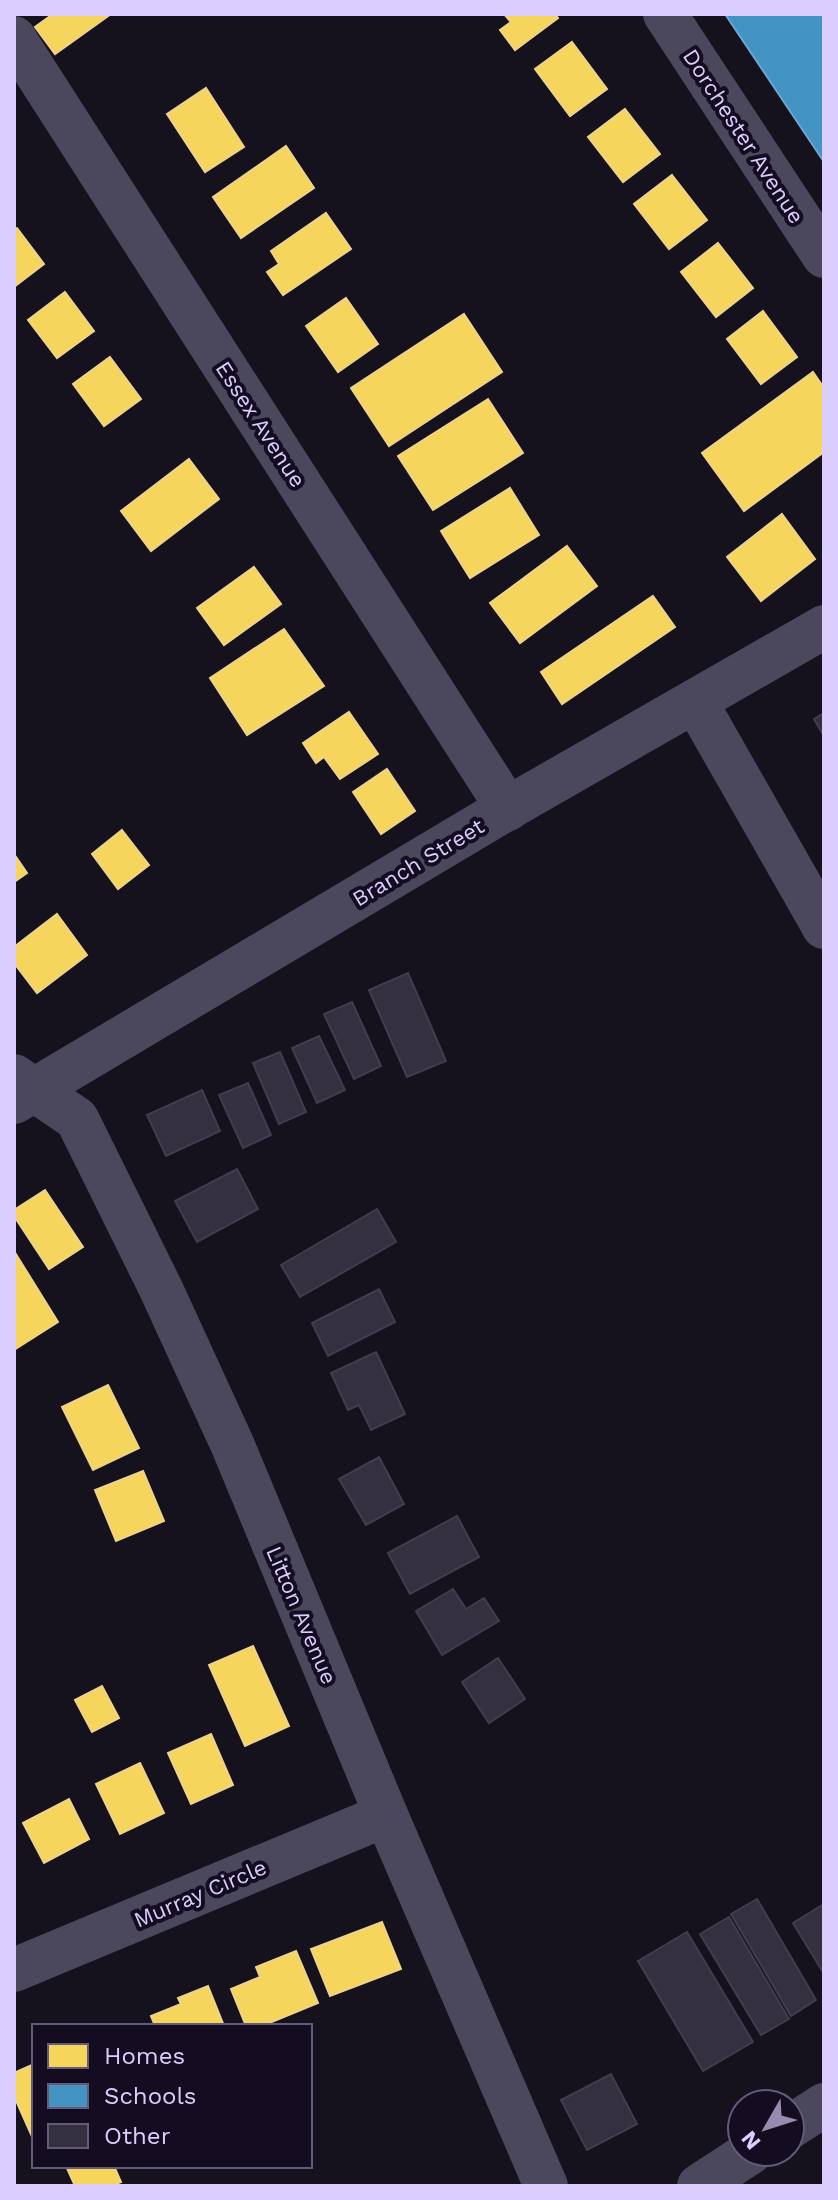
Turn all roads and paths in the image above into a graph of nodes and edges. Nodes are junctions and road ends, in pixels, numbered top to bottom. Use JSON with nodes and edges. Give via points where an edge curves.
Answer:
{"nodes":[{"id":1,"x":665,"y":14,"type":"edge"},
{"id":2,"x":14,"y":38,"type":"edge"},
{"id":3,"x":824,"y":256,"type":"edge"},
{"id":4,"x":824,"y":627,"type":"edge"},
{"id":5,"x":695,"y":701,"type":"junction"},
{"id":6,"x":508,"y":809,"type":"junction"},
{"id":7,"x":824,"y":927,"type":"edge"},
{"id":8,"x":21,"y":1089,"type":"edge"},
{"id":9,"x":386,"y":1815,"type":"junction"},
{"id":10,"x":14,"y":1970,"type":"edge"},
{"id":11,"x":824,"y":2105,"type":"edge"},
{"id":12,"x":806,"y":2117,"type":"edge"},
{"id":13,"x":727,"y":2168,"type":"edge"},
{"id":14,"x":546,"y":2186,"type":"edge"},
{"id":15,"x":699,"y":2186,"type":"edge"}],
"edges":[{"from":1,"to":3,"type":"street","name":"Dorchester Avenue"},
{"from":2,"to":6,"type":"street","name":"Essex Avenue"},
{"from":4,"to":5,"type":"street","name":"Branch Street"},
{"from":5,"to":6,"type":"street","name":"Branch Street"},
{"from":5,"to":7,"type":"street"},
{"from":6,"to":8,"type":"street","name":"Branch Street"},
{"from":8,"to":9,"type":"street","name":"Litton Avenue","via":[[77,1119],[233,1446]]},
{"from":9,"to":10,"type":"street","name":"Murray Circle"},
{"from":9,"to":14,"type":"street","name":"Litton Avenue"},
{"from":11,"to":12,"type":"street"},
{"from":13,"to":15,"type":"street"}]}
